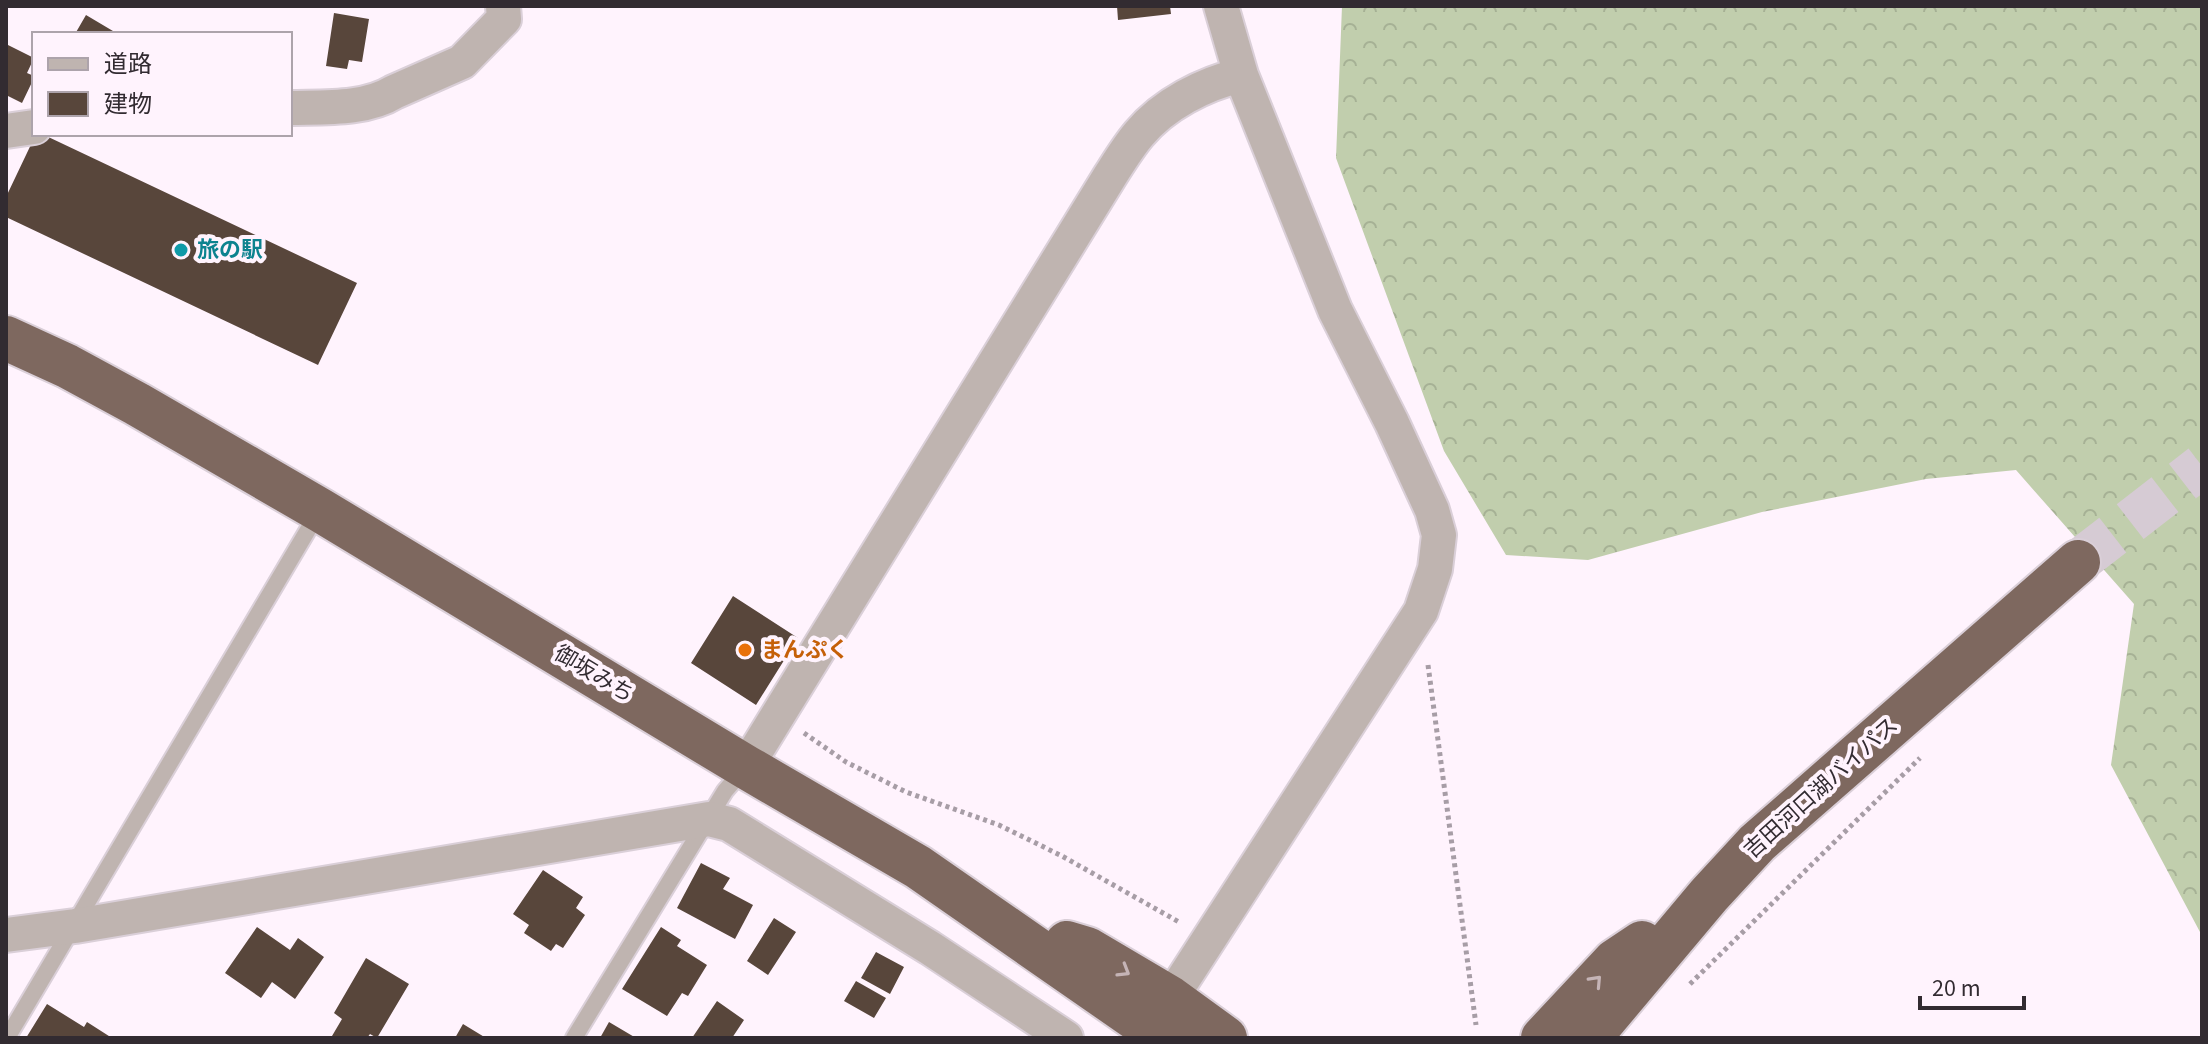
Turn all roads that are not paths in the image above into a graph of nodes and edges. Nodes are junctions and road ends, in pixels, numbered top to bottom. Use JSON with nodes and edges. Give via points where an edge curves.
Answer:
{"nodes":[{"id":1,"x":503,"y":6,"type":"edge"},
{"id":2,"x":1221,"y":6,"type":"edge"},
{"id":3,"x":1241,"y":75,"type":"junction"},
{"id":4,"x":292,"y":108,"type":"edge"},
{"id":5,"x":32,"y":127,"type":"edge"},
{"id":6,"x":6,"y":131,"type":"edge"},
{"id":7,"x":6,"y":338,"type":"edge"},
{"id":8,"x":320,"y":510,"type":"junction"},
{"id":9,"x":2078,"y":562,"type":"tunnel mouth"},
{"id":10,"x":746,"y":767,"type":"junction"},
{"id":11,"x":709,"y":819,"type":"junction"},
{"id":12,"x":1709,"y":895,"type":"junction"},
{"id":13,"x":75,"y":926,"type":"junction"},
{"id":14,"x":6,"y":935,"type":"edge"},
{"id":15,"x":1158,"y":1026,"type":"edge"},
{"id":16,"x":7,"y":1038,"type":"edge"},
{"id":17,"x":574,"y":1038,"type":"edge"},
{"id":18,"x":1066,"y":1038,"type":"edge"},
{"id":19,"x":1225,"y":1038,"type":"edge"},
{"id":20,"x":1543,"y":1038,"type":"edge"},
{"id":21,"x":1589,"y":1038,"type":"edge"}],
"edges":[{"from":1,"to":4,"type":"street","via":[[504,19],[462,62],[366,103]]},
{"from":2,"to":3,"type":"street"},
{"from":3,"to":10,"type":"street","via":[[1173,104],[1140,133]]},
{"from":3,"to":15,"type":"street","via":[[1335,310],[1392,423],[1439,535],[1421,611],[1208,938]]},
{"from":5,"to":6,"type":"street"},
{"from":7,"to":8,"type":"highway","name":"御坂みち","via":[[137,404]]},
{"from":8,"to":10,"type":"highway","name":"御坂みち"},
{"from":8,"to":13,"type":"lane"},
{"from":9,"to":12,"type":"highway","name":"吉田河口湖バイパス","via":[[1757,843]]},
{"from":10,"to":11,"type":"lane"},
{"from":10,"to":15,"type":"highway","name":"御坂みち","via":[[918,867]]},
{"from":11,"to":13,"type":"street"},
{"from":11,"to":17,"type":"lane"},
{"from":11,"to":18,"type":"street","via":[[729,824]]},
{"from":20,"to":12,"type":"highway","one_way":true,"via":[[1615,961]]},
{"from":12,"to":21,"type":"highway","name":"吉田河口湖バイパス"},
{"from":13,"to":14,"type":"street"},
{"from":13,"to":16,"type":"lane"},
{"from":15,"to":19,"type":"highway","name":"御坂みち"}]}
